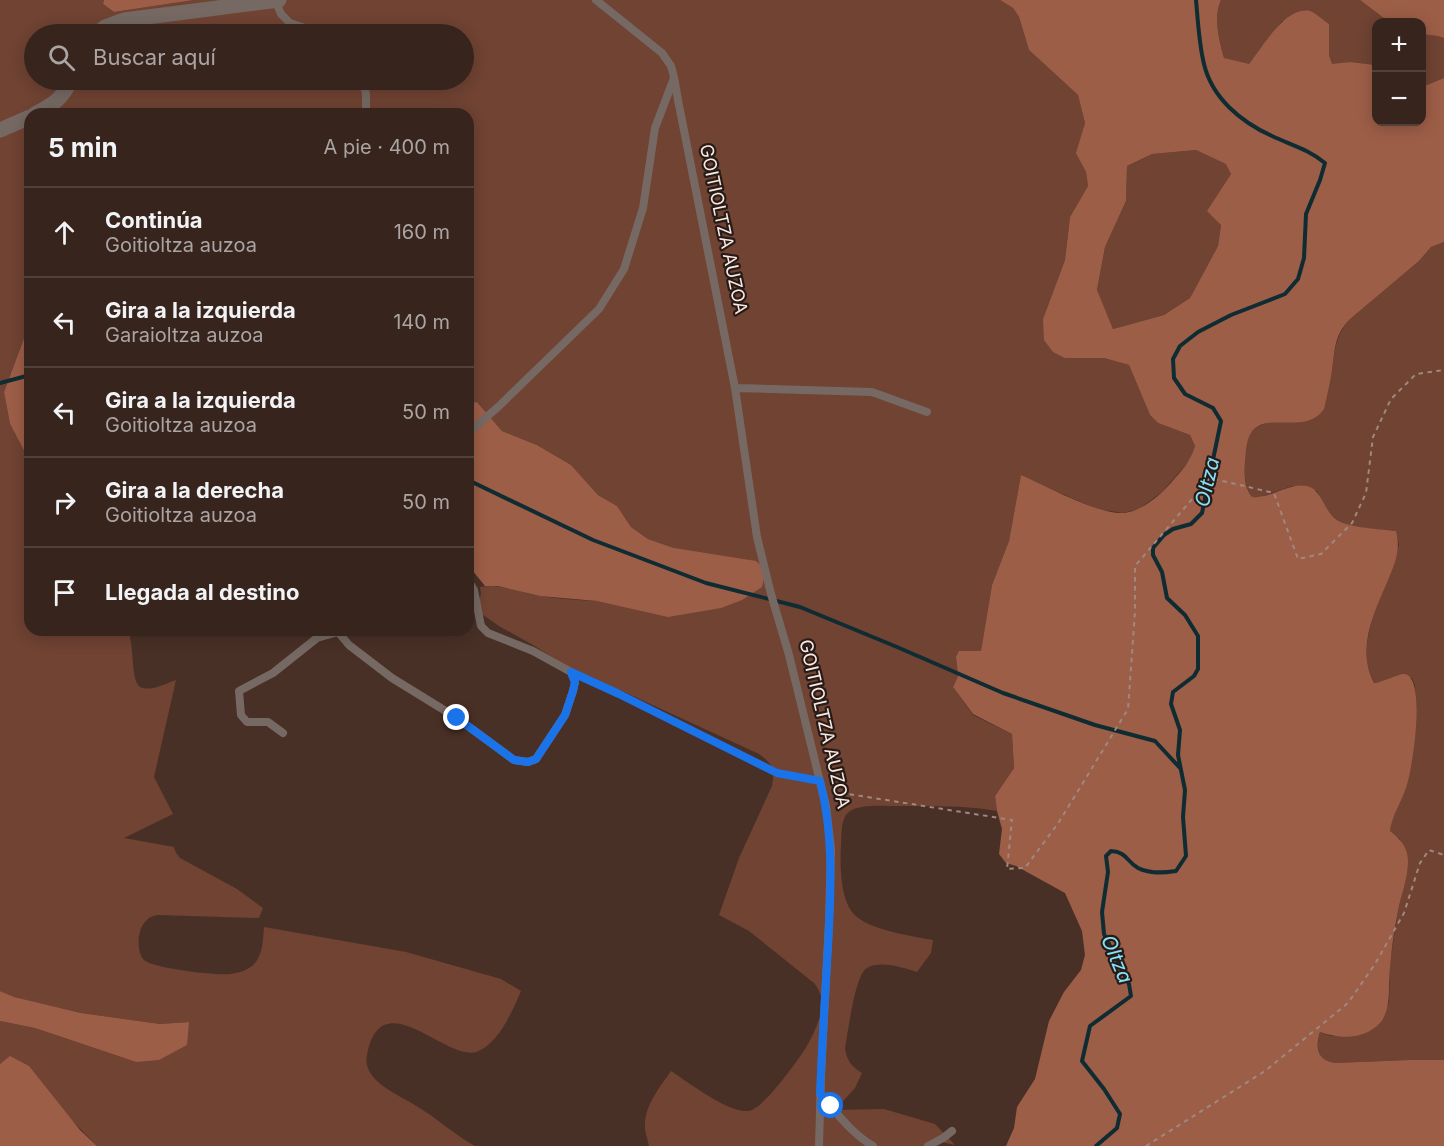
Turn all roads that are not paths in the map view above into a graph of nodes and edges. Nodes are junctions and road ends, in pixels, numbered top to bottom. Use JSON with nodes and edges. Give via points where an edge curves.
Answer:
{"nodes":[{"id":1,"x":277,"y":0,"type":"edge"},
{"id":2,"x":597,"y":0,"type":"edge"},
{"id":3,"x":254,"y":2,"type":"edge"},
{"id":4,"x":113,"y":24,"type":"edge"},
{"id":5,"x":293,"y":24,"type":"edge"},
{"id":6,"x":674,"y":77,"type":"junction"},
{"id":7,"x":66,"y":90,"type":"edge"},
{"id":8,"x":365,"y":90,"type":"edge"},
{"id":9,"x":46,"y":108,"type":"edge"},
{"id":10,"x":366,"y":108,"type":"edge"},
{"id":11,"x":24,"y":120,"type":"edge"},
{"id":12,"x":0,"y":130,"type":"edge"},
{"id":13,"x":735,"y":388,"type":"junction"},
{"id":14,"x":927,"y":412,"type":"dead end"},
{"id":15,"x":474,"y":428,"type":"edge"},
{"id":16,"x":474,"y":590,"type":"edge"},
{"id":17,"x":323,"y":636,"type":"edge"},
{"id":18,"x":343,"y":636,"type":"edge"},
{"id":19,"x":283,"y":733,"type":"dead end"},
{"id":20,"x":820,"y":1094,"type":"junction"},
{"id":21,"x":952,"y":1131,"type":"dead end"},
{"id":22,"x":819,"y":1146,"type":"edge"},
{"id":23,"x":873,"y":1146,"type":"edge"},
{"id":24,"x":928,"y":1146,"type":"edge"}],
"edges":[{"from":1,"to":3,"type":"street"},
{"from":1,"to":5,"type":"lane","via":[[281,14]]},
{"from":2,"to":6,"type":"lane","name":"GOITIOLTZA AUZOA","via":[[662,53]]},
{"from":3,"to":4,"type":"street"},
{"from":6,"to":13,"type":"lane","name":"GOITIOLTZA AUZOA"},
{"from":6,"to":15,"type":"lane","via":[[655,128],[643,208],[624,269],[599,309]]},
{"from":7,"to":9,"type":"street"},
{"from":8,"to":10,"type":"lane"},
{"from":11,"to":12,"type":"street"},
{"from":13,"to":14,"type":"lane","via":[[872,392]]},
{"from":13,"to":20,"type":"lane","name":"GOITIOLTZA AUZOA","via":[[757,537],[826,806],[831,849]]},
{"from":16,"to":18,"type":"lane","via":[[481,626],[488,633],[571,672],[575,682],[565,715],[536,759],[528,762],[514,760],[457,718],[392,678]]},
{"from":17,"to":19,"type":"lane","via":[[273,673],[239,691],[241,715],[247,722],[268,722]]},
{"from":20,"to":22,"type":"lane","name":"GOITIOLTZA AUZOA"},
{"from":20,"to":23,"type":"lane","via":[[847,1126]]},
{"from":21,"to":24,"type":"lane"}]}
